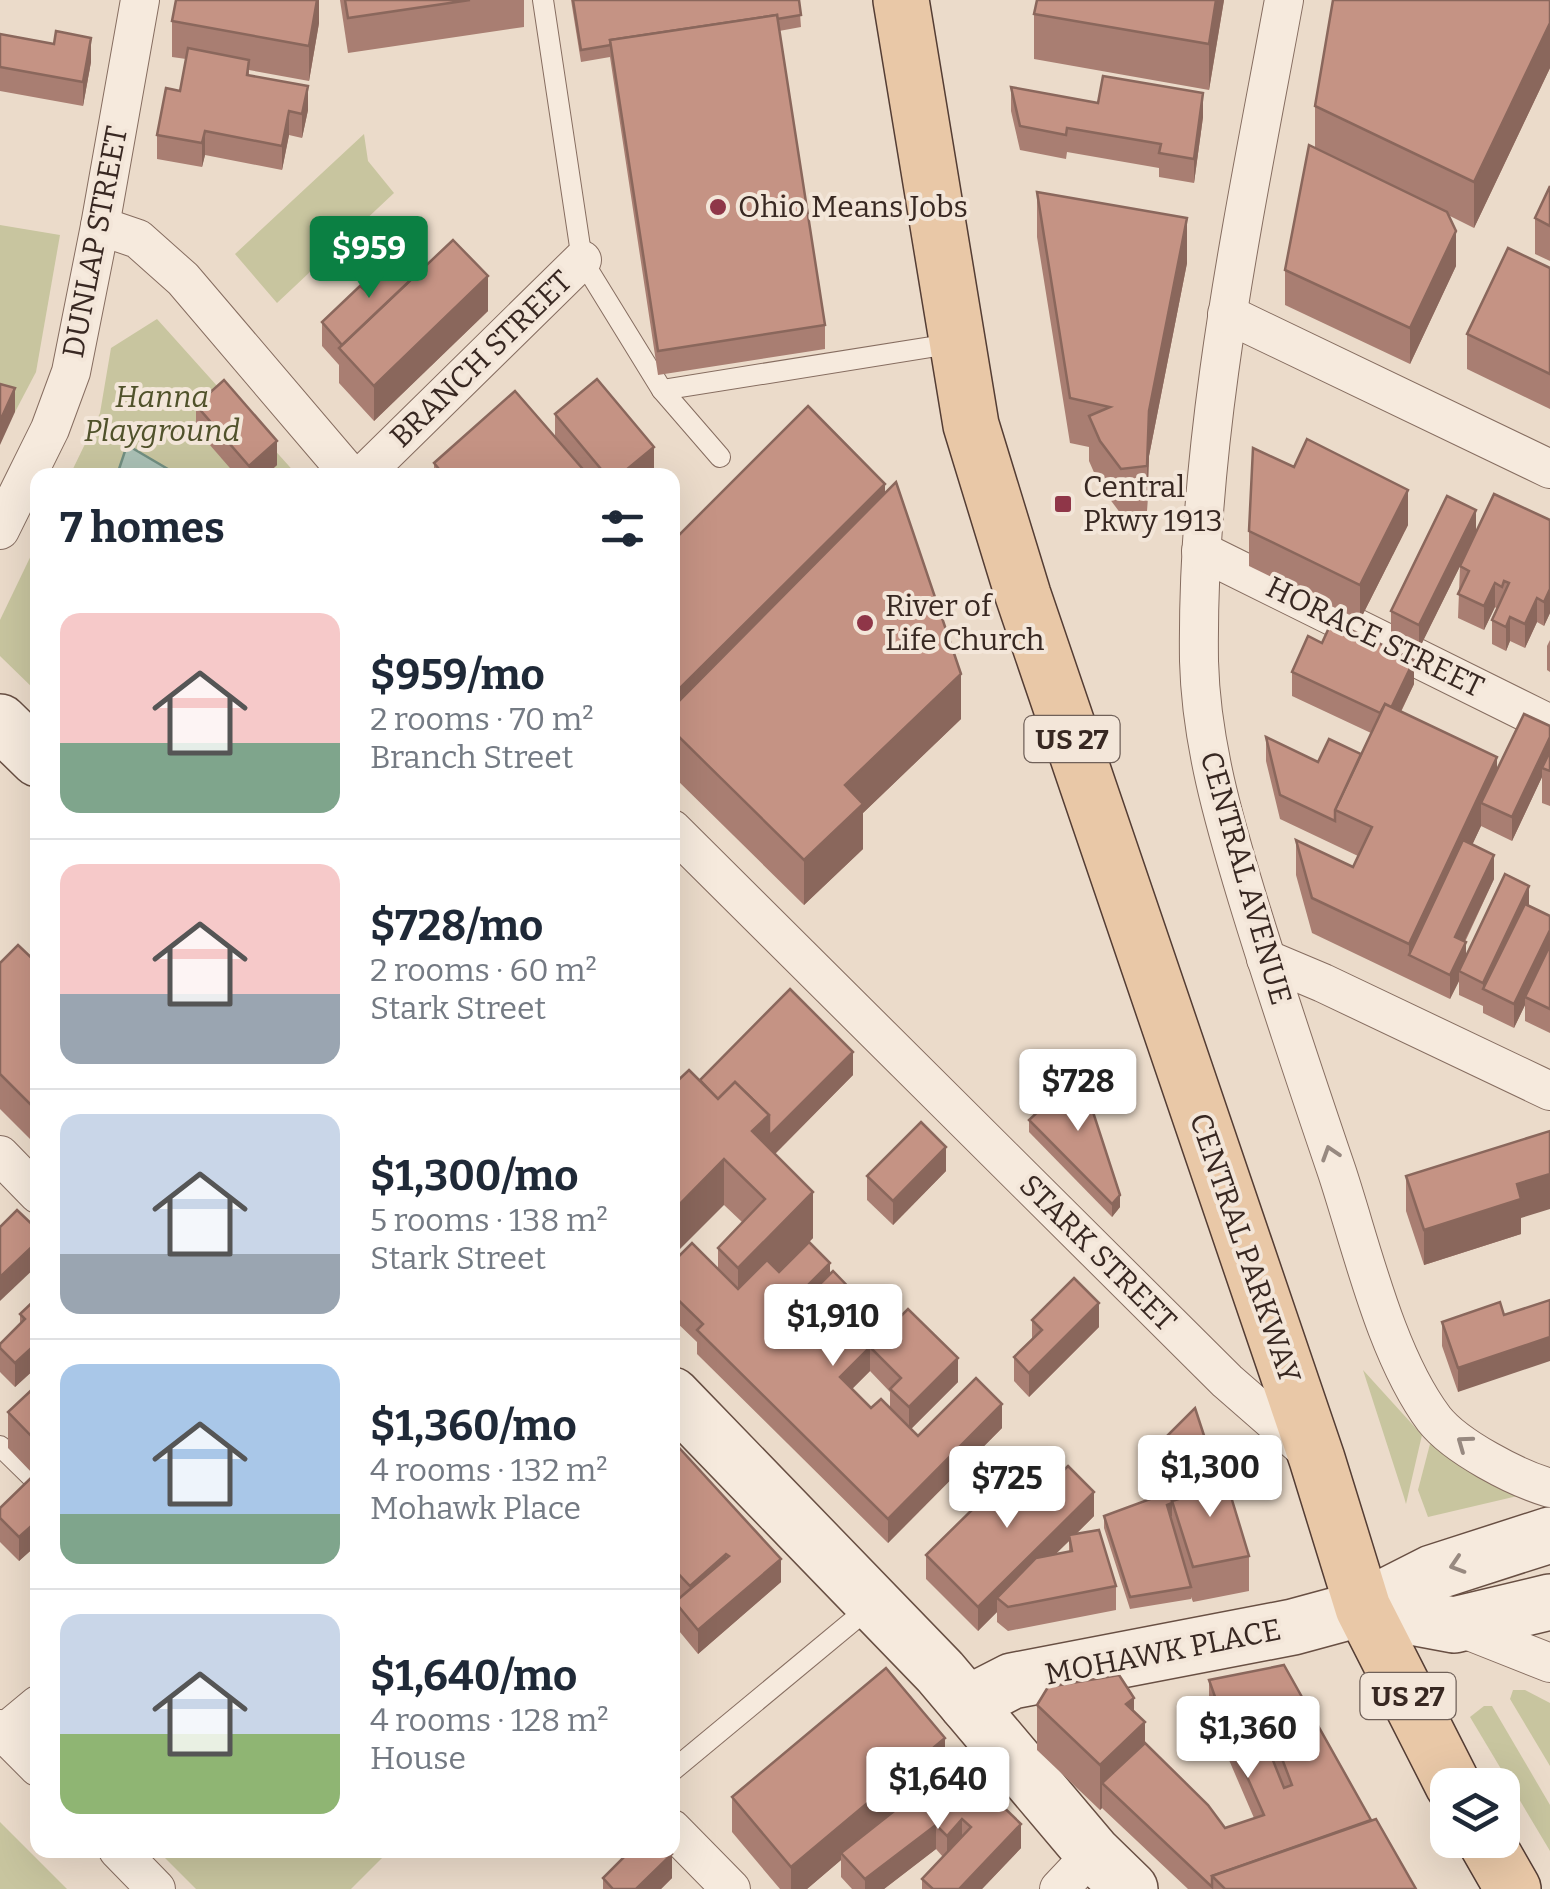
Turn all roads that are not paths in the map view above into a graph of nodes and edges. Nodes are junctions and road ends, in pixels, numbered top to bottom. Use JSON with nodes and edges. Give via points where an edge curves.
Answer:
{"nodes":[{"id":1,"x":140,"y":0,"type":"edge"},
{"id":2,"x":543,"y":0,"type":"edge"},
{"id":3,"x":901,"y":0,"type":"edge"},
{"id":4,"x":1284,"y":0,"type":"edge"},
{"id":5,"x":100,"y":226,"type":"junction"},
{"id":6,"x":582,"y":260,"type":"junction"},
{"id":7,"x":1226,"y":314,"type":"junction"},
{"id":8,"x":958,"y":342,"type":"junction"},
{"id":9,"x":662,"y":390,"type":"junction"},
{"id":10,"x":720,"y":458,"type":"dead end"},
{"id":11,"x":31,"y":468,"type":"edge"},
{"id":12,"x":344,"y":468,"type":"edge"},
{"id":13,"x":371,"y":468,"type":"edge"},
{"id":14,"x":30,"y":470,"type":"edge"},
{"id":15,"x":1550,"y":470,"type":"edge"},
{"id":16,"x":0,"y":530,"type":"edge"},
{"id":17,"x":1201,"y":551,"type":"junction"},
{"id":18,"x":0,"y":722,"type":"edge"},
{"id":19,"x":1550,"y":724,"type":"edge"},
{"id":20,"x":30,"y":752,"type":"edge"},
{"id":21,"x":680,"y":837,"type":"edge"},
{"id":22,"x":1266,"y":959,"type":"junction"},
{"id":23,"x":1550,"y":1091,"type":"edge"},
{"id":24,"x":0,"y":1155,"type":"edge"},
{"id":25,"x":30,"y":1186,"type":"edge"},
{"id":26,"x":680,"y":1403,"type":"edge"},
{"id":27,"x":0,"y":1446,"type":"edge"},
{"id":28,"x":1317,"y":1459,"type":"junction"},
{"id":29,"x":30,"y":1475,"type":"edge"},
{"id":30,"x":1550,"y":1488,"type":"edge"},
{"id":31,"x":1550,"y":1535,"type":"edge"},
{"id":32,"x":1550,"y":1602,"type":"edge"},
{"id":33,"x":875,"y":1603,"type":"junction"},
{"id":34,"x":1363,"y":1608,"type":"junction"},
{"id":35,"x":1454,"y":1625,"type":"junction"},
{"id":36,"x":1550,"y":1664,"type":"edge"},
{"id":37,"x":967,"y":1704,"type":"junction"},
{"id":38,"x":30,"y":1710,"type":"edge"},
{"id":39,"x":2,"y":1731,"type":"edge"},
{"id":40,"x":30,"y":1759,"type":"edge"},
{"id":41,"x":680,"y":1764,"type":"edge"},
{"id":42,"x":1444,"y":1768,"type":"edge"},
{"id":43,"x":680,"y":1837,"type":"edge"},
{"id":44,"x":126,"y":1858,"type":"edge"},
{"id":45,"x":1495,"y":1858,"type":"edge"},
{"id":46,"x":1094,"y":1877,"type":"edge"},
{"id":47,"x":156,"y":1889,"type":"edge"},
{"id":48,"x":731,"y":1889,"type":"edge"},
{"id":49,"x":1513,"y":1889,"type":"edge"}],
"edges":[{"from":1,"to":5,"type":"street","name":"DUNLAP STREET"},
{"from":2,"to":6,"type":"lane","name":"BRANCH STREET"},
{"from":3,"to":8,"type":"main road","name":"CENTRAL PARKWAY","number":"US 27"},
{"from":4,"to":7,"type":"street","name":"CENTRAL AVENUE"},
{"from":5,"to":11,"type":"street","name":"DUNLAP STREET","via":[[70,372]]},
{"from":5,"to":12,"type":"street","via":[[138,239],[183,279]]},
{"from":6,"to":9,"type":"lane"},
{"from":6,"to":13,"type":"street","name":"BRANCH STREET"},
{"from":7,"to":15,"type":"street"},
{"from":7,"to":17,"type":"street","name":"CENTRAL AVENUE"},
{"from":8,"to":9,"type":"lane"},
{"from":8,"to":28,"type":"main road","name":"CENTRAL PARKWAY","number":"US 27","via":[[972,425],[1023,595]]},
{"from":9,"to":10,"type":"lane"},
{"from":14,"to":16,"type":"street","name":"DUNLAP STREET"},
{"from":17,"to":19,"type":"street","name":"HORACE STREET"},
{"from":17,"to":22,"type":"street","name":"CENTRAL AVENUE","via":[[1199,665],[1206,738]]},
{"from":18,"to":20,"type":"street"},
{"from":21,"to":28,"type":"street","name":"STARK STREET","via":[[1202,1356]]},
{"from":22,"to":23,"type":"street"},
{"from":30,"to":22,"type":"street","name":"CENTRAL AVENUE","one_way":true,"via":[[1510,1474],[1435,1421],[1410,1376],[1393,1344]]},
{"from":24,"to":25,"type":"street"},
{"from":26,"to":33,"type":"street"},
{"from":27,"to":29,"type":"lane"},
{"from":28,"to":34,"type":"main road","name":"CENTRAL PARKWAY","number":"US 27"},
{"from":31,"to":34,"type":"street","name":"MOHAWK PLACE","one_way":true,"via":[[1432,1573]]},
{"from":32,"to":35,"type":"street","name":"MOHAWK PLACE"},
{"from":33,"to":37,"type":"street"},
{"from":33,"to":41,"type":"lane"},
{"from":34,"to":35,"type":"street","name":"MOHAWK PLACE"},
{"from":34,"to":37,"type":"street","name":"MOHAWK PLACE","via":[[1012,1681]]},
{"from":34,"to":42,"type":"main road","name":"CENTRAL PARKWAY","number":"US 27"},
{"from":35,"to":36,"type":"street"},
{"from":37,"to":46,"type":"street"},
{"from":38,"to":39,"type":"street"},
{"from":39,"to":40,"type":"street"},
{"from":43,"to":48,"type":"street"},
{"from":44,"to":47,"type":"street"},
{"from":45,"to":49,"type":"main road"}]}
